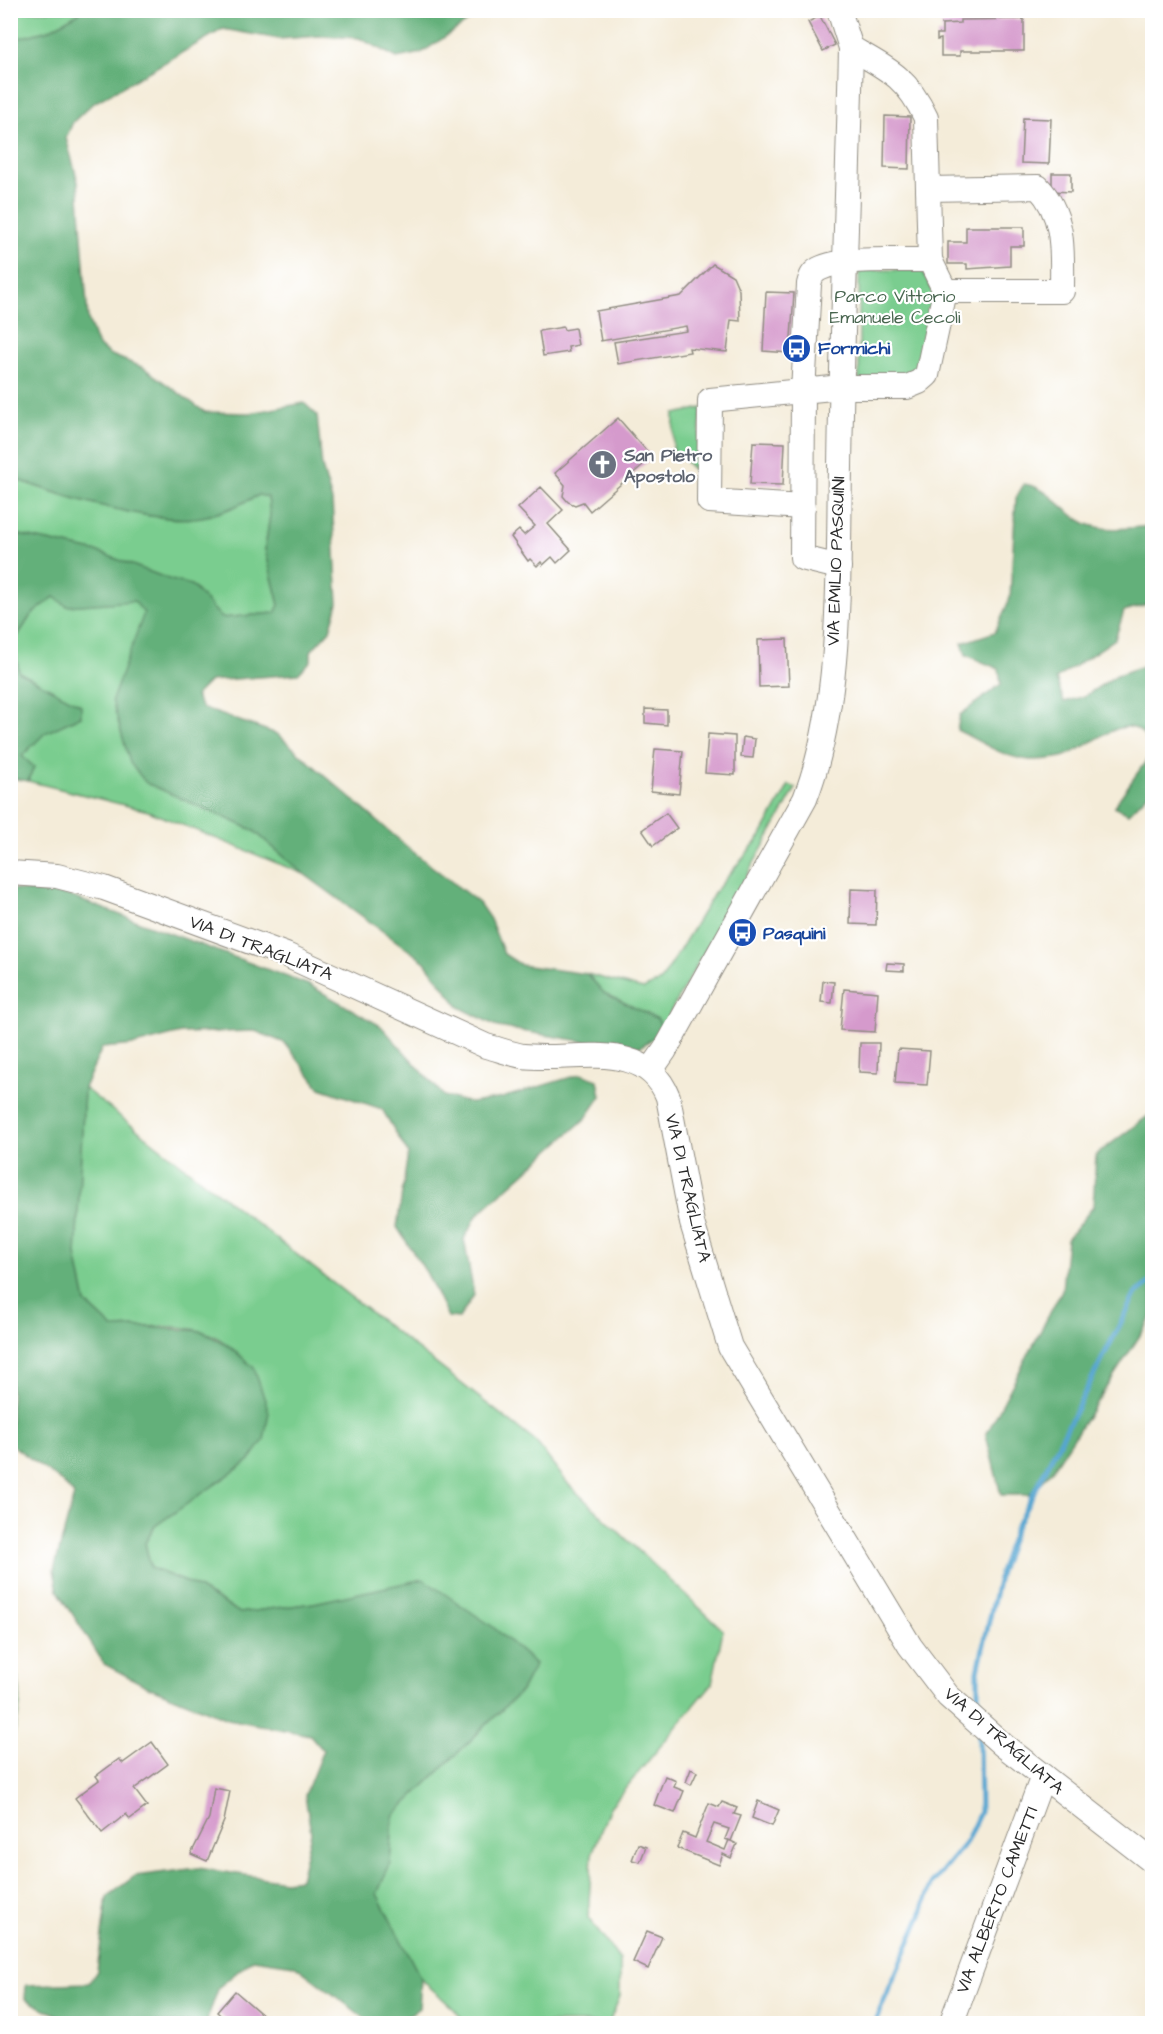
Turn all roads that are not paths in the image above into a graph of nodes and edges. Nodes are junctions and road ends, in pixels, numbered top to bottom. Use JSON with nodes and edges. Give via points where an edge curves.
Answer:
{"nodes":[{"id":1,"x":839,"y":10,"type":"edge"},
{"id":2,"x":851,"y":48,"type":"junction"},
{"id":3,"x":928,"y":189,"type":"junction"},
{"id":4,"x":930,"y":260,"type":"junction"},
{"id":5,"x":846,"y":263,"type":"junction"},
{"id":6,"x":945,"y":291,"type":"junction"},
{"id":7,"x":842,"y":387,"type":"junction"},
{"id":8,"x":803,"y":392,"type":"junction"},
{"id":9,"x":803,"y":507,"type":"junction"},
{"id":10,"x":839,"y":567,"type":"junction"},
{"id":11,"x":10,"y":873,"type":"edge"},
{"id":12,"x":651,"y":1070,"type":"junction"},
{"id":13,"x":1043,"y":1776,"type":"junction"},
{"id":14,"x":1152,"y":1861,"type":"edge"},
{"id":15,"x":951,"y":2024,"type":"edge"}],
"edges":[{"from":1,"to":2,"type":"street","name":"VIA EMILIO PASQUINI"},
{"from":2,"to":3,"type":"street","via":[[896,73],[917,98],[926,118]]},
{"from":2,"to":5,"type":"street","name":"VIA EMILIO PASQUINI"},
{"from":3,"to":4,"type":"street"},
{"from":3,"to":6,"type":"street","via":[[1038,187],[1058,217],[1062,239],[1062,291]]},
{"from":4,"to":5,"type":"street"},
{"from":4,"to":6,"type":"street"},
{"from":5,"to":7,"type":"street","name":"VIA EMILIO PASQUINI"},
{"from":5,"to":8,"type":"street","via":[[820,268],[808,284]]},
{"from":6,"to":7,"type":"street","via":[[927,375],[907,387]]},
{"from":7,"to":8,"type":"street"},
{"from":7,"to":10,"type":"street","name":"VIA EMILIO PASQUINI"},
{"from":8,"to":9,"type":"street"},
{"from":8,"to":9,"type":"street","via":[[710,400],[709,501]]},
{"from":9,"to":10,"type":"street","via":[[802,558]]},
{"from":10,"to":12,"type":"street","name":"VIA EMILIO PASQUINI","via":[[829,697],[818,765],[805,799]]},
{"from":11,"to":12,"type":"street","name":"VIA DI TRAGLIATA","via":[[57,876],[104,888],[286,955],[486,1046],[522,1056],[613,1057]]},
{"from":12,"to":13,"type":"street","name":"VIA DI TRAGLIATA","via":[[668,1097],[692,1223],[730,1347],[910,1646],[948,1696]]},
{"from":13,"to":14,"type":"street","name":"VIA DI TRAGLIATA"},
{"from":13,"to":15,"type":"street","name":"VIA ALBERTO CAMETTI"}]}
